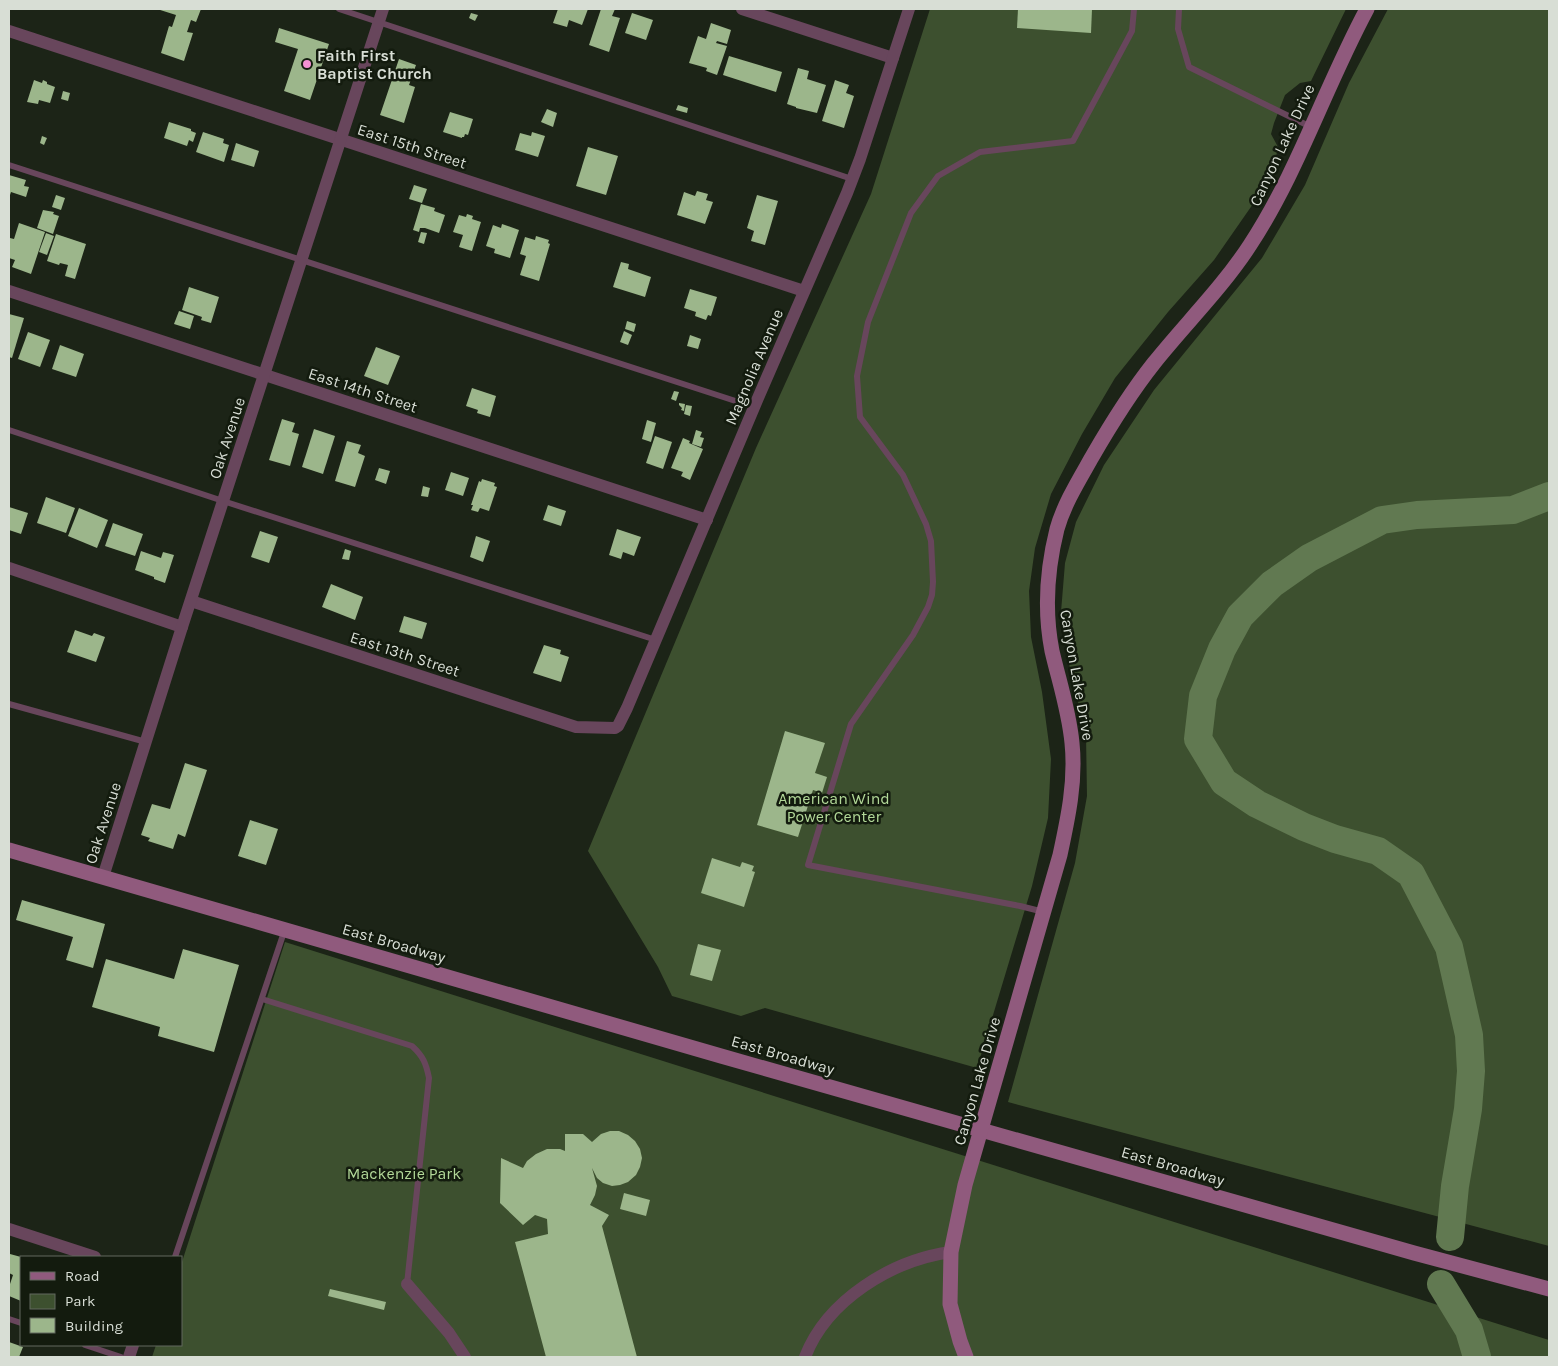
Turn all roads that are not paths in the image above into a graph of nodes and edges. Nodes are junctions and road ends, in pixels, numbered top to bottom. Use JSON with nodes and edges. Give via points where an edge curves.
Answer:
{"nodes":[{"id":1,"x":339,"y":9,"type":"edge"},
{"id":2,"x":383,"y":9,"type":"edge"},
{"id":3,"x":742,"y":9,"type":"edge"},
{"id":4,"x":909,"y":9,"type":"edge"},
{"id":5,"x":1134,"y":9,"type":"edge"},
{"id":6,"x":1180,"y":9,"type":"edge"},
{"id":7,"x":1367,"y":9,"type":"edge"},
{"id":8,"x":379,"y":22,"type":"junction"},
{"id":9,"x":9,"y":32,"type":"edge"},
{"id":10,"x":893,"y":58,"type":"junction"},
{"id":11,"x":1311,"y":127,"type":"junction"},
{"id":12,"x":340,"y":140,"type":"junction"},
{"id":13,"x":9,"y":165,"type":"edge"},
{"id":14,"x":853,"y":179,"type":"junction"},
{"id":15,"x":302,"y":260,"type":"junction"},
{"id":16,"x":9,"y":291,"type":"edge"},
{"id":17,"x":804,"y":291,"type":"junction"},
{"id":18,"x":264,"y":374,"type":"junction"},
{"id":19,"x":754,"y":407,"type":"junction"},
{"id":20,"x":9,"y":430,"type":"edge"},
{"id":21,"x":223,"y":501,"type":"junction"},
{"id":22,"x":707,"y":520,"type":"junction"},
{"id":23,"x":9,"y":569,"type":"edge"},
{"id":24,"x":191,"y":601,"type":"junction"},
{"id":25,"x":182,"y":626,"type":"junction"},
{"id":26,"x":656,"y":640,"type":"junction"},
{"id":27,"x":9,"y":704,"type":"edge"},
{"id":28,"x":611,"y":728,"type":"joint"},
{"id":29,"x":146,"y":742,"type":"junction"},
{"id":30,"x":9,"y":850,"type":"edge"},
{"id":31,"x":103,"y":877,"type":"junction"},
{"id":32,"x":1044,"y":912,"type":"junction"},
{"id":33,"x":285,"y":929,"type":"junction"},
{"id":34,"x":262,"y":999,"type":"junction"},
{"id":35,"x":982,"y":1129,"type":"junction"},
{"id":36,"x":9,"y":1229,"type":"edge"},
{"id":37,"x":951,"y":1252,"type":"junction"},
{"id":38,"x":92,"y":1256,"type":"edge"},
{"id":39,"x":175,"y":1256,"type":"edge"},
{"id":40,"x":407,"y":1284,"type":"joint"},
{"id":41,"x":1549,"y":1289,"type":"edge"},
{"id":42,"x":88,"y":1346,"type":"edge"},
{"id":43,"x":121,"y":1357,"type":"edge"},
{"id":44,"x":465,"y":1357,"type":"edge"},
{"id":45,"x":805,"y":1357,"type":"edge"},
{"id":46,"x":966,"y":1357,"type":"edge"}],
"edges":[{"from":1,"to":8,"type":"lane"},
{"from":2,"to":8,"type":"street","name":"Oak Avenue"},
{"from":3,"to":10,"type":"street"},
{"from":4,"to":10,"type":"street","name":"Magnolia Avenue"},
{"from":5,"to":32,"type":"lane","via":[[1132,31],[1073,141],[980,152],[938,176],[911,213],[868,322],[857,376],[860,417],[903,475],[926,524],[932,541],[932,595],[913,635],[851,724],[808,865]]},
{"from":6,"to":11,"type":"lane","via":[[1178,29],[1189,67]]},
{"from":7,"to":11,"type":"main road","name":"Canyon Lake Drive"},
{"from":8,"to":12,"type":"street","name":"Oak Avenue"},
{"from":8,"to":14,"type":"lane"},
{"from":9,"to":12,"type":"street","name":"East 15th Street"},
{"from":10,"to":14,"type":"street","name":"Magnolia Avenue"},
{"from":11,"to":32,"type":"main road","name":"Canyon Lake Drive","via":[[1286,183],[1250,244],[1128,398],[1072,493],[1058,527],[1047,589],[1048,620],[1068,714],[1072,781],[1069,815]]},
{"from":12,"to":15,"type":"street","name":"Oak Avenue"},
{"from":12,"to":17,"type":"street","name":"East 15th Street"},
{"from":13,"to":15,"type":"lane"},
{"from":14,"to":17,"type":"street","name":"Magnolia Avenue"},
{"from":15,"to":18,"type":"street","name":"Oak Avenue"},
{"from":15,"to":19,"type":"lane"},
{"from":16,"to":18,"type":"street","name":"East 14th Street"},
{"from":17,"to":19,"type":"street","name":"Magnolia Avenue"},
{"from":18,"to":21,"type":"street","name":"Oak Avenue"},
{"from":18,"to":22,"type":"street","name":"East 14th Street"},
{"from":19,"to":22,"type":"street","name":"Magnolia Avenue"},
{"from":20,"to":21,"type":"lane"},
{"from":21,"to":24,"type":"street","name":"Oak Avenue"},
{"from":21,"to":26,"type":"lane"},
{"from":22,"to":26,"type":"street","name":"Magnolia Avenue"},
{"from":23,"to":25,"type":"street"},
{"from":24,"to":25,"type":"street","name":"Oak Avenue"},
{"from":24,"to":28,"type":"street","name":"East 13th Street","via":[[576,726]]},
{"from":25,"to":29,"type":"street","name":"Oak Avenue"},
{"from":26,"to":28,"type":"street","name":"Magnolia Avenue","via":[[618,726]]},
{"from":27,"to":29,"type":"lane"},
{"from":29,"to":31,"type":"street","name":"Oak Avenue"},
{"from":30,"to":31,"type":"main road","name":"East Broadway"},
{"from":31,"to":33,"type":"main road","name":"East Broadway"},
{"from":32,"to":35,"type":"main road","name":"Canyon Lake Drive"},
{"from":33,"to":34,"type":"lane"},
{"from":33,"to":35,"type":"main road","name":"East Broadway"},
{"from":34,"to":39,"type":"lane"},
{"from":34,"to":40,"type":"lane","via":[[412,1046],[426,1062],[429,1078]]},
{"from":35,"to":37,"type":"main road","name":"Canyon Lake Drive","via":[[965,1185]]},
{"from":35,"to":41,"type":"main road","name":"East Broadway"},
{"from":36,"to":38,"type":"street"},
{"from":37,"to":45,"type":"street","via":[[922,1257],[888,1271],[866,1285],[829,1318]]},
{"from":37,"to":46,"type":"main road","name":"Canyon Lake Drive","via":[[950,1304]]},
{"from":40,"to":44,"type":"street"},
{"from":42,"to":43,"type":"lane"}]}
